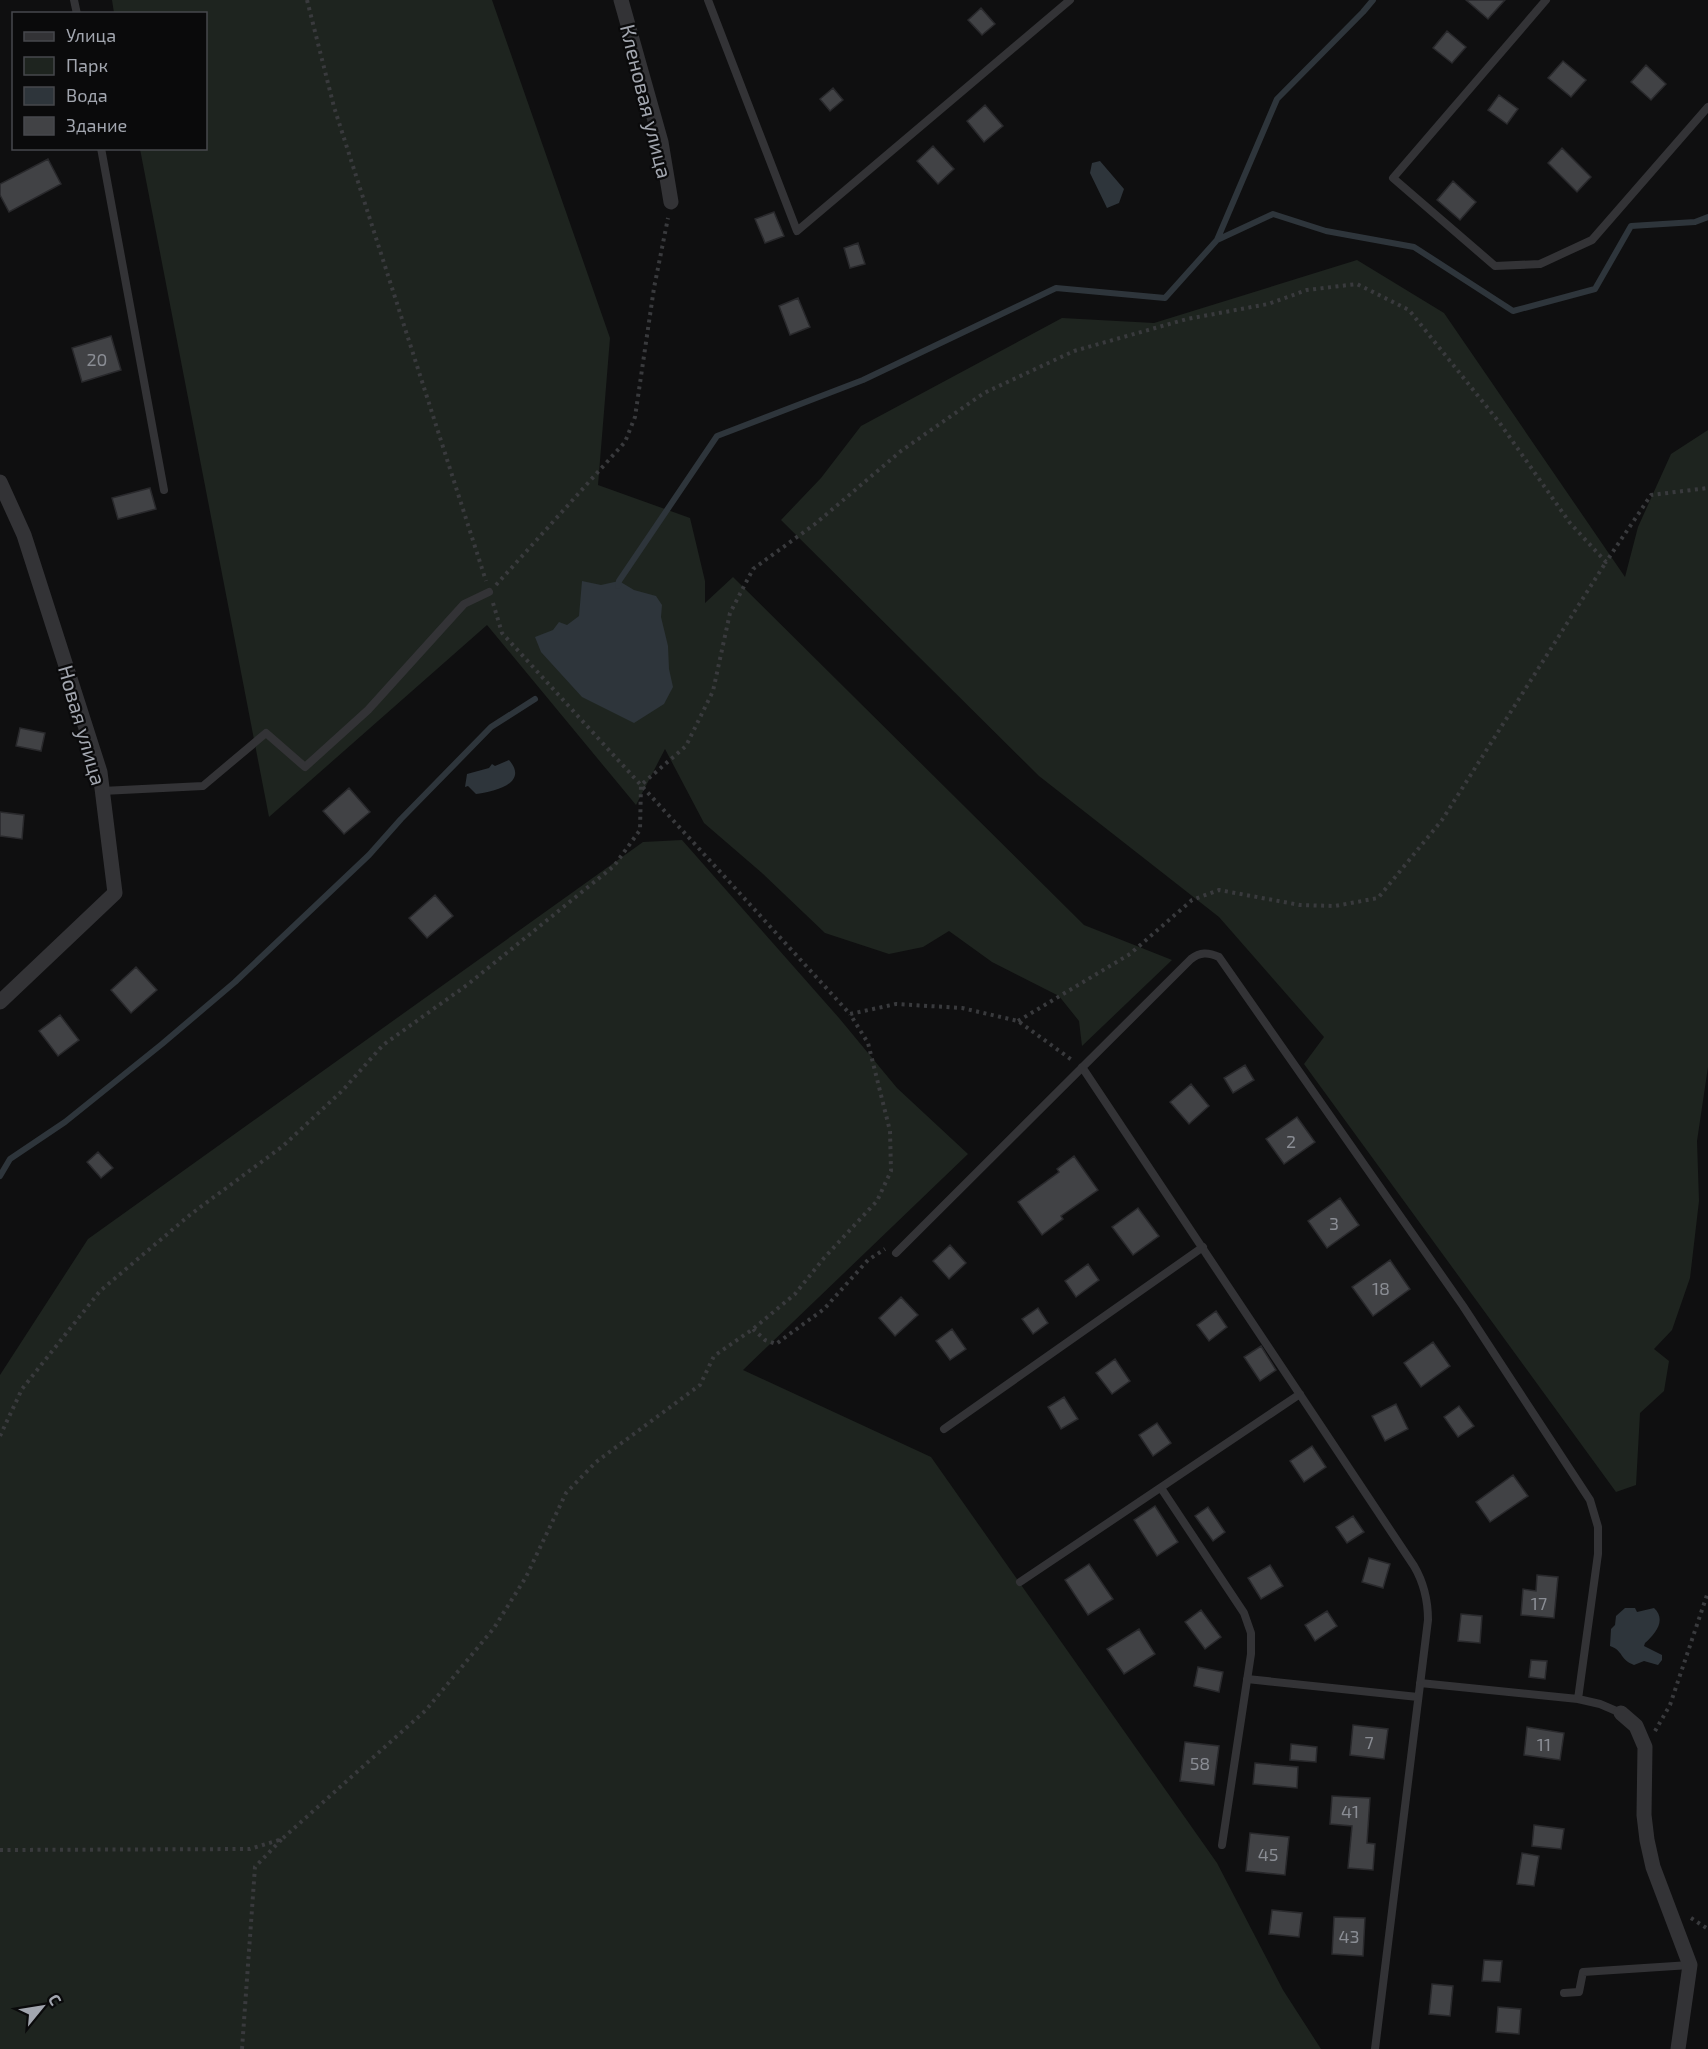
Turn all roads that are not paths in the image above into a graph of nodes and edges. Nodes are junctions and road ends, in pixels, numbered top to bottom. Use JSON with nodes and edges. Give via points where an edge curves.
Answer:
{"nodes":[{"id":1,"x":621,"y":0,"type":"edge"},
{"id":2,"x":708,"y":0,"type":"edge"},
{"id":3,"x":1070,"y":0,"type":"edge"},
{"id":4,"x":1546,"y":0,"type":"edge"},
{"id":5,"x":1708,"y":107,"type":"edge"},
{"id":6,"x":101,"y":150,"type":"edge"},
{"id":7,"x":671,"y":202,"type":"road end"},
{"id":8,"x":0,"y":482,"type":"edge"},
{"id":9,"x":164,"y":490,"type":"dead end"},
{"id":10,"x":489,"y":592,"type":"road end"},
{"id":11,"x":102,"y":791,"type":"junction"},
{"id":12,"x":0,"y":1002,"type":"edge"},
{"id":13,"x":1082,"y":1067,"type":"junction"},
{"id":14,"x":1203,"y":1247,"type":"junction"},
{"id":15,"x":896,"y":1253,"type":"road end"},
{"id":16,"x":1300,"y":1394,"type":"junction"},
{"id":17,"x":944,"y":1429,"type":"dead end"},
{"id":18,"x":1161,"y":1488,"type":"junction"},
{"id":19,"x":1020,"y":1582,"type":"dead end"},
{"id":20,"x":1247,"y":1679,"type":"junction"},
{"id":21,"x":1420,"y":1683,"type":"junction"},
{"id":22,"x":1418,"y":1697,"type":"junction"},
{"id":23,"x":1578,"y":1699,"type":"junction"},
{"id":24,"x":1621,"y":1713,"type":"joint"},
{"id":25,"x":1222,"y":1845,"type":"dead end"},
{"id":26,"x":1690,"y":1965,"type":"junction"},
{"id":27,"x":1564,"y":1994,"type":"dead end"},
{"id":28,"x":1375,"y":2049,"type":"edge"},
{"id":29,"x":1678,"y":2049,"type":"edge"}],
"edges":[{"from":1,"to":7,"type":"street","name":"Кленовая улица","via":[[661,142]]},
{"from":2,"to":3,"type":"lane","via":[[797,231]]},
{"from":4,"to":5,"type":"lane","via":[[1393,178],[1495,266],[1540,264],[1592,240]]},
{"from":6,"to":9,"type":"lane"},
{"from":8,"to":11,"type":"street","name":"Новая улица","via":[[24,535],[100,772]]},
{"from":10,"to":11,"type":"lane","via":[[464,604],[368,710],[304,767],[266,734],[203,786]]},
{"from":11,"to":12,"type":"street","name":"Новая улица","via":[[115,892]]},
{"from":13,"to":14,"type":"lane"},
{"from":13,"to":15,"type":"lane"},
{"from":13,"to":23,"type":"lane","via":[[1195,956],[1213,954],[1225,963],[1463,1306],[1590,1500],[1598,1527],[1598,1554]]},
{"from":14,"to":16,"type":"lane"},
{"from":14,"to":17,"type":"lane"},
{"from":16,"to":18,"type":"lane"},
{"from":16,"to":21,"type":"lane","via":[[1424,1586],[1428,1620]]},
{"from":18,"to":19,"type":"lane"},
{"from":18,"to":20,"type":"lane","via":[[1244,1613],[1252,1643]]},
{"from":20,"to":22,"type":"lane"},
{"from":20,"to":25,"type":"lane"},
{"from":21,"to":22,"type":"lane"},
{"from":21,"to":23,"type":"lane"},
{"from":22,"to":28,"type":"lane"},
{"from":23,"to":24,"type":"lane"},
{"from":24,"to":26,"type":"street","via":[[1636,1726],[1645,1747],[1647,1840],[1653,1867]]},
{"from":26,"to":27,"type":"lane","via":[[1583,1972],[1579,1992]]},
{"from":26,"to":29,"type":"street"}]}
